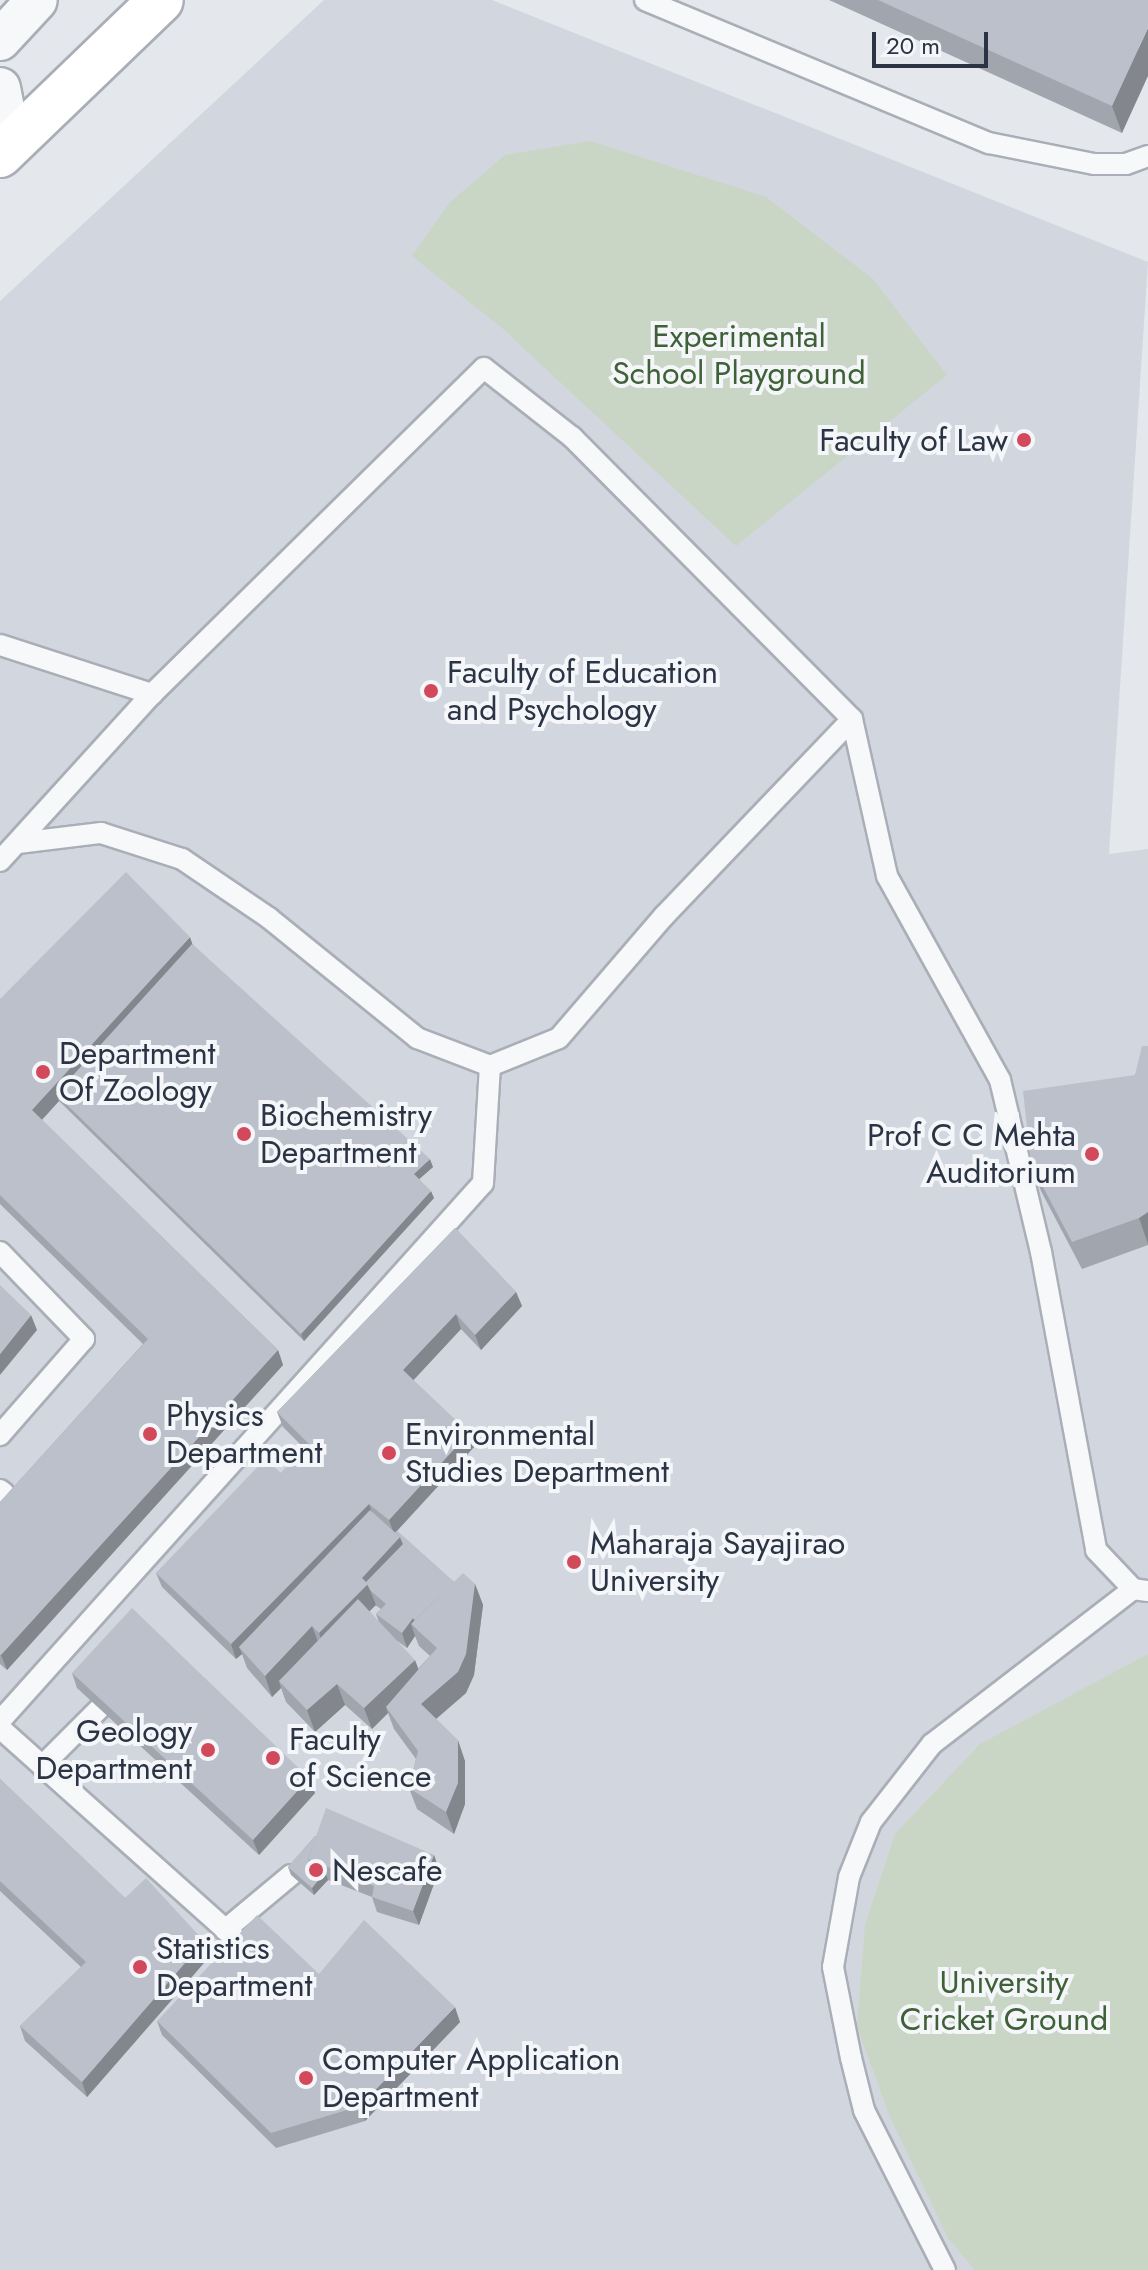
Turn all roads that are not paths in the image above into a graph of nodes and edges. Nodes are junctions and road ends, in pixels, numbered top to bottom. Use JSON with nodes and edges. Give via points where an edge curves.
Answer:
{"nodes":[{"id":1,"x":37,"y":0,"type":"edge"},
{"id":2,"x":161,"y":0,"type":"edge"},
{"id":3,"x":645,"y":0,"type":"edge"},
{"id":4,"x":0,"y":40,"type":"edge"},
{"id":5,"x":0,"y":88,"type":"edge"},
{"id":6,"x":6,"y":150,"type":"edge"},
{"id":7,"x":1148,"y":156,"type":"edge"},
{"id":8,"x":0,"y":645,"type":"edge"},
{"id":9,"x":152,"y":694,"type":"junction"},
{"id":10,"x":852,"y":719,"type":"junction"},
{"id":11,"x":18,"y":843,"type":"junction"},
{"id":12,"x":0,"y":861,"type":"edge"},
{"id":13,"x":490,"y":1066,"type":"junction"},
{"id":14,"x":0,"y":1252,"type":"edge"},
{"id":15,"x":0,"y":1435,"type":"edge"},
{"id":16,"x":182,"y":1519,"type":"junction"},
{"id":17,"x":198,"y":1534,"type":"edge"},
{"id":18,"x":1141,"y":1590,"type":"edge"},
{"id":19,"x":100,"y":1708,"type":"edge"},
{"id":20,"x":0,"y":1721,"type":"edge"},
{"id":21,"x":0,"y":1728,"type":"edge"},
{"id":22,"x":42,"y":1766,"type":"junction"},
{"id":23,"x":291,"y":1875,"type":"edge"},
{"id":24,"x":185,"y":1894,"type":"junction"},
{"id":25,"x":169,"y":1912,"type":"edge"},
{"id":26,"x":225,"y":1930,"type":"junction"},
{"id":27,"x":245,"y":1947,"type":"edge"},
{"id":28,"x":945,"y":2270,"type":"edge"}],
"edges":[{"from":1,"to":4,"type":"street"},
{"from":2,"to":6,"type":"main road"},
{"from":3,"to":7,"type":"lane","via":[[989,143],[1094,164],[1126,164]]},
{"from":5,"to":6,"type":"street"},
{"from":8,"to":9,"type":"lane"},
{"from":9,"to":10,"type":"lane","via":[[484,368],[572,437]]},
{"from":9,"to":11,"type":"lane"},
{"from":10,"to":13,"type":"lane","via":[[674,905],[559,1038]]},
{"from":10,"to":18,"type":"lane","via":[[887,876],[1000,1080],[1041,1252],[1096,1550]]},
{"from":11,"to":12,"type":"lane"},
{"from":11,"to":13,"type":"lane","via":[[101,833],[182,859],[269,918],[417,1038]]},
{"from":13,"to":16,"type":"lane","via":[[483,1183]]},
{"from":14,"to":15,"type":"lane","via":[[84,1339]]},
{"from":16,"to":17,"type":"lane"},
{"from":16,"to":20,"type":"lane"},
{"from":18,"to":28,"type":"lane","via":[[932,1744],[871,1822],[849,1877],[833,1967],[851,2058],[870,2124]]},
{"from":19,"to":22,"type":"lane"},
{"from":21,"to":22,"type":"lane"},
{"from":22,"to":24,"type":"lane"},
{"from":23,"to":26,"type":"lane"},
{"from":24,"to":25,"type":"lane"},
{"from":24,"to":26,"type":"lane"},
{"from":26,"to":27,"type":"lane"}]}
